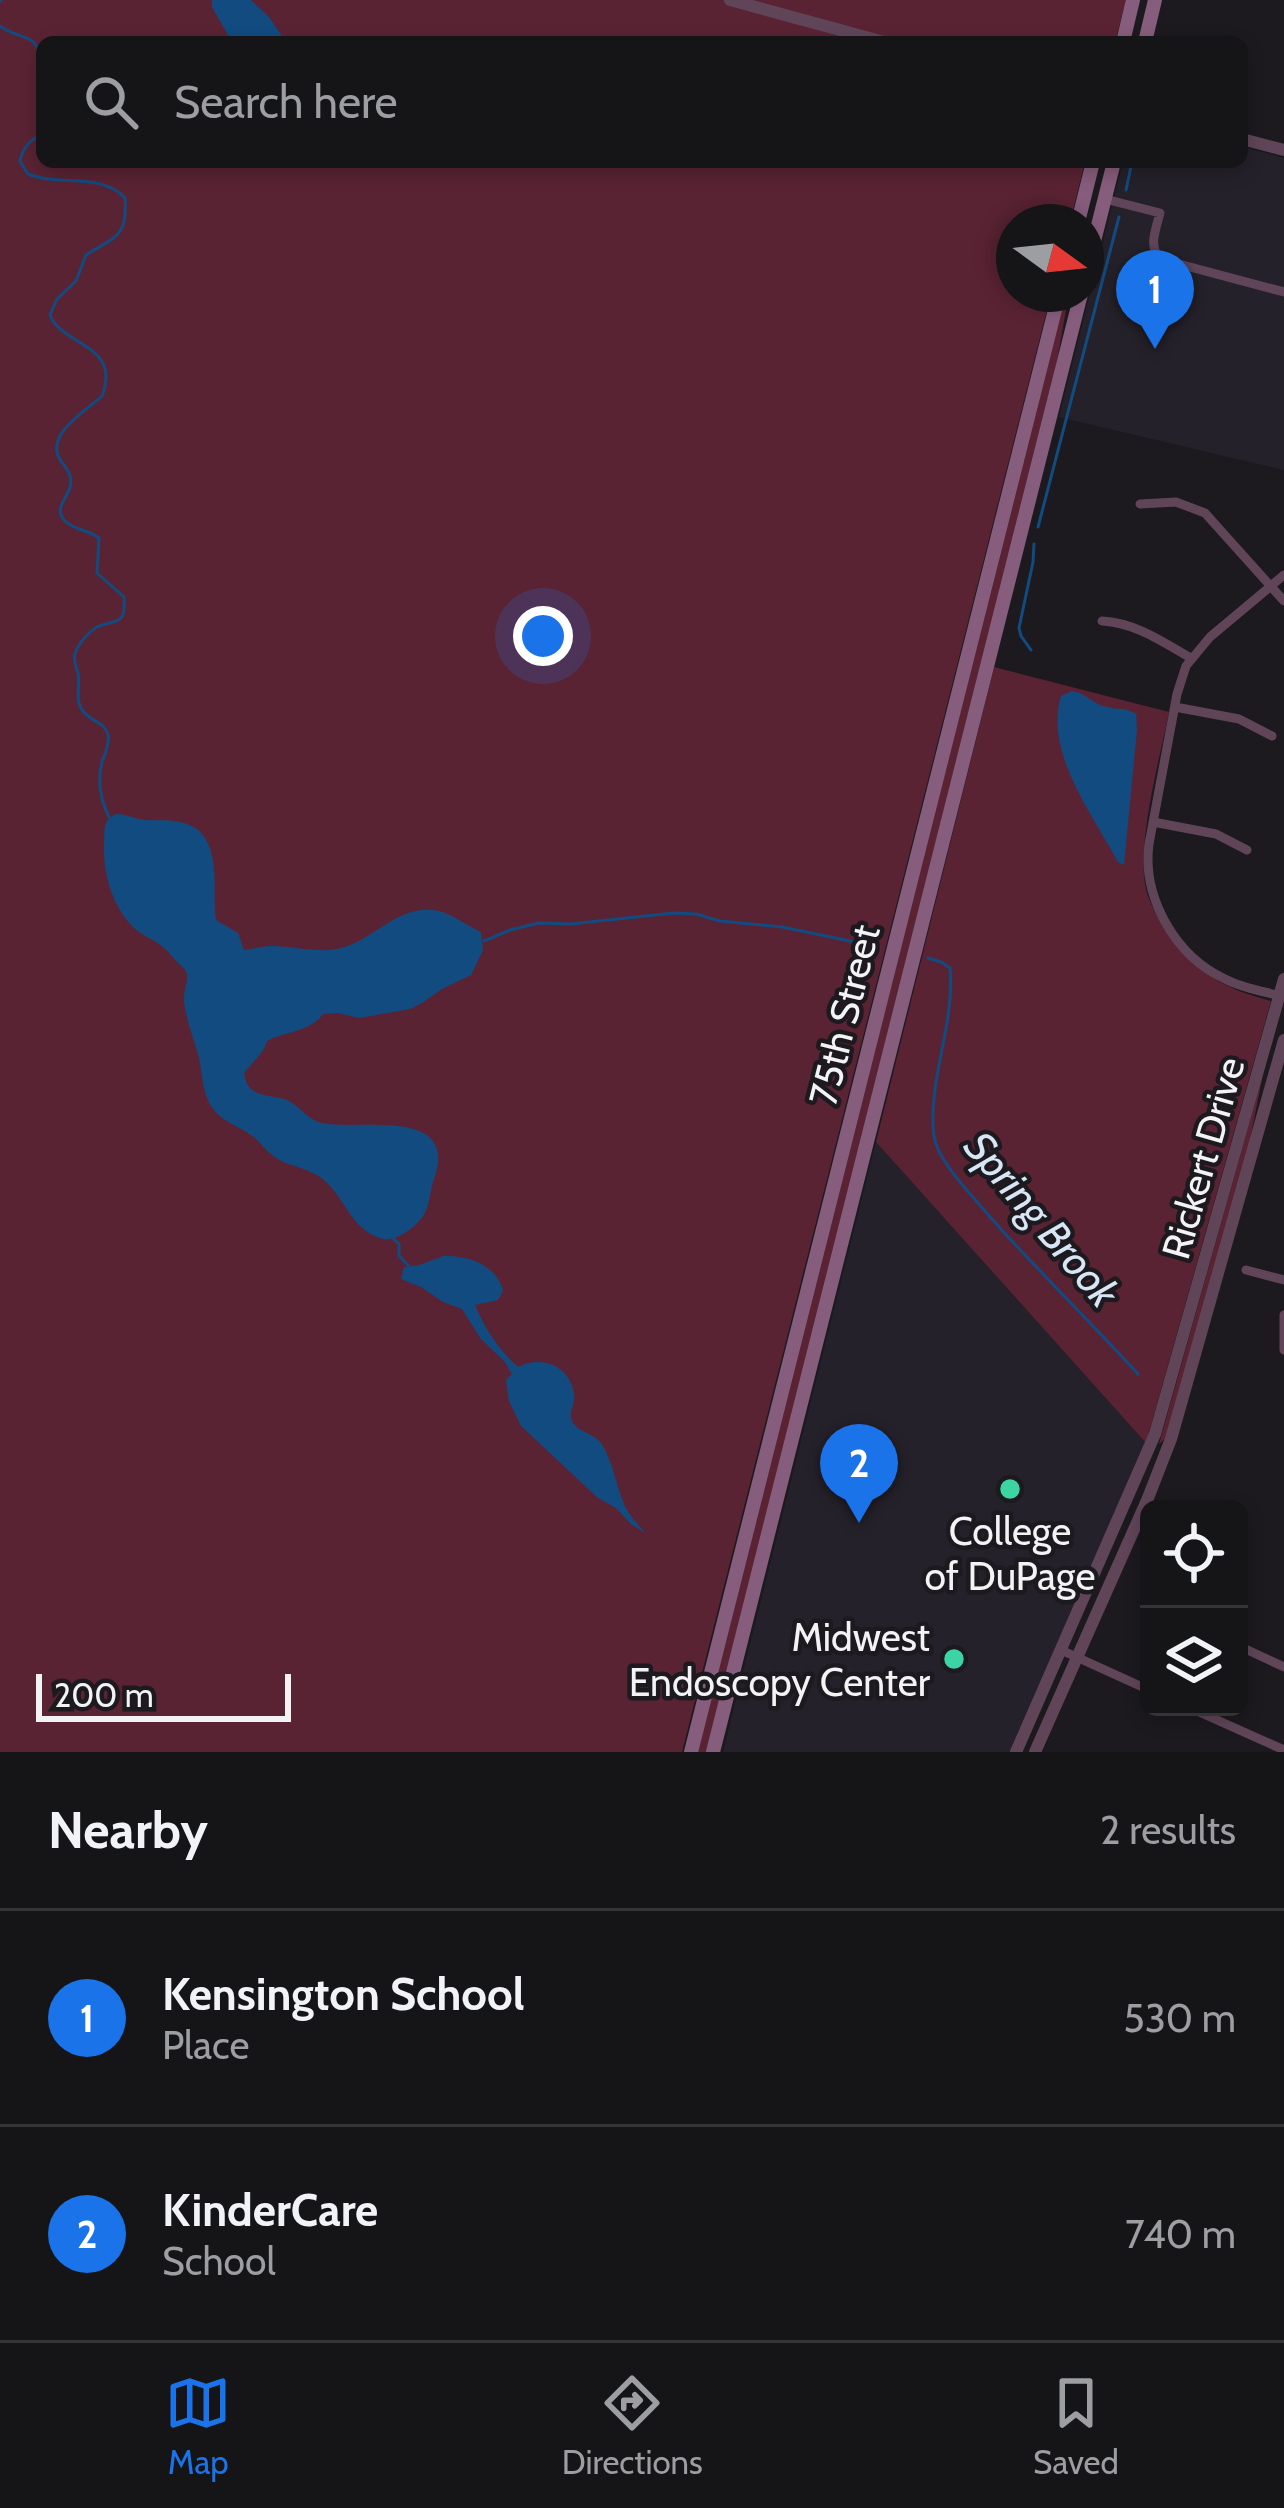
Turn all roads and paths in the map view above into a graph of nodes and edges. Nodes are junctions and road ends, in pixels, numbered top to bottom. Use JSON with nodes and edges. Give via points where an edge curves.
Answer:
{"nodes":[{"id":1,"x":730,"y":0,"type":"edge"},
{"id":2,"x":1133,"y":0,"type":"edge"},
{"id":3,"x":1155,"y":0,"type":"edge"},
{"id":4,"x":862,"y":36,"type":"edge"},
{"id":5,"x":1124,"y":36,"type":"edge"},
{"id":6,"x":1146,"y":36,"type":"edge"},
{"id":7,"x":1248,"y":141,"type":"edge"},
{"id":8,"x":1284,"y":150,"type":"edge"},
{"id":9,"x":1092,"y":168,"type":"edge"},
{"id":10,"x":1113,"y":168,"type":"edge"},
{"id":11,"x":1105,"y":200,"type":"junction"},
{"id":12,"x":1082,"y":204,"type":"edge"},
{"id":13,"x":1104,"y":204,"type":"edge"},
{"id":14,"x":1284,"y":292,"type":"edge"},
{"id":15,"x":1054,"y":312,"type":"edge"},
{"id":16,"x":1076,"y":312,"type":"edge"},
{"id":17,"x":1140,"y":504,"type":"dead end"},
{"id":18,"x":1284,"y":575,"type":"edge"},
{"id":19,"x":1271,"y":586,"type":"junction"},
{"id":20,"x":1284,"y":601,"type":"edge"},
{"id":21,"x":1102,"y":621,"type":"dead end"},
{"id":22,"x":1191,"y":658,"type":"junction"},
{"id":23,"x":1175,"y":706,"type":"junction"},
{"id":24,"x":1273,"y":736,"type":"dead end"},
{"id":25,"x":1153,"y":822,"type":"junction"},
{"id":26,"x":1247,"y":850,"type":"dead end"},
{"id":27,"x":1284,"y":979,"type":"edge"},
{"id":28,"x":1282,"y":996,"type":"edge"},
{"id":29,"x":1284,"y":1040,"type":"edge"},
{"id":30,"x":1246,"y":1270,"type":"dead end"},
{"id":31,"x":1284,"y":1280,"type":"edge"},
{"id":32,"x":1284,"y":1315,"type":"edge"},
{"id":33,"x":1284,"y":1350,"type":"edge"},
{"id":34,"x":1061,"y":1650,"type":"junction"},
{"id":35,"x":1248,"y":1650,"type":"edge"},
{"id":36,"x":1077,"y":1658,"type":"junction"},
{"id":37,"x":1284,"y":1667,"type":"edge"},
{"id":38,"x":1140,"y":1686,"type":"edge"},
{"id":39,"x":1208,"y":1716,"type":"edge"},
{"id":40,"x":1284,"y":1750,"type":"edge"},
{"id":41,"x":691,"y":1752,"type":"edge"},
{"id":42,"x":713,"y":1752,"type":"edge"},
{"id":43,"x":1016,"y":1752,"type":"edge"},
{"id":44,"x":1035,"y":1752,"type":"edge"}],
"edges":[{"from":1,"to":4,"type":"street"},
{"from":2,"to":5,"type":"main road"},
{"from":3,"to":6,"type":"main road"},
{"from":7,"to":8,"type":"street"},
{"from":9,"to":12,"type":"main road"},
{"from":10,"to":11,"type":"main road"},
{"from":11,"to":13,"type":"main road"},
{"from":11,"to":14,"type":"street","via":[[1160,213],[1153,244],[1160,259]]},
{"from":15,"to":41,"type":"main road","name":"75th Street"},
{"from":16,"to":42,"type":"main road","name":"75th Street"},
{"from":17,"to":19,"type":"street","via":[[1176,502],[1204,513]]},
{"from":18,"to":19,"type":"street"},
{"from":19,"to":20,"type":"street"},
{"from":19,"to":22,"type":"street"},
{"from":21,"to":22,"type":"street","via":[[1126,624]]},
{"from":22,"to":23,"type":"street"},
{"from":23,"to":24,"type":"street","via":[[1239,719]]},
{"from":23,"to":25,"type":"street"},
{"from":25,"to":26,"type":"street","via":[[1216,834]]},
{"from":25,"to":28,"type":"street","via":[[1148,881],[1166,922],[1213,973]]},
{"from":27,"to":28,"type":"street","name":"Rickert Drive"},
{"from":28,"to":34,"type":"street","name":"Rickert Drive","via":[[1155,1434]]},
{"from":29,"to":36,"type":"street","name":"Rickert Drive","via":[[1171,1439]]},
{"from":30,"to":31,"type":"street"},
{"from":32,"to":33,"type":"street"},
{"from":34,"to":36,"type":"street"},
{"from":34,"to":43,"type":"street","name":"Rickert Drive"},
{"from":35,"to":37,"type":"street"},
{"from":36,"to":38,"type":"street"},
{"from":36,"to":44,"type":"street","name":"Rickert Drive"},
{"from":39,"to":40,"type":"street"}]}
